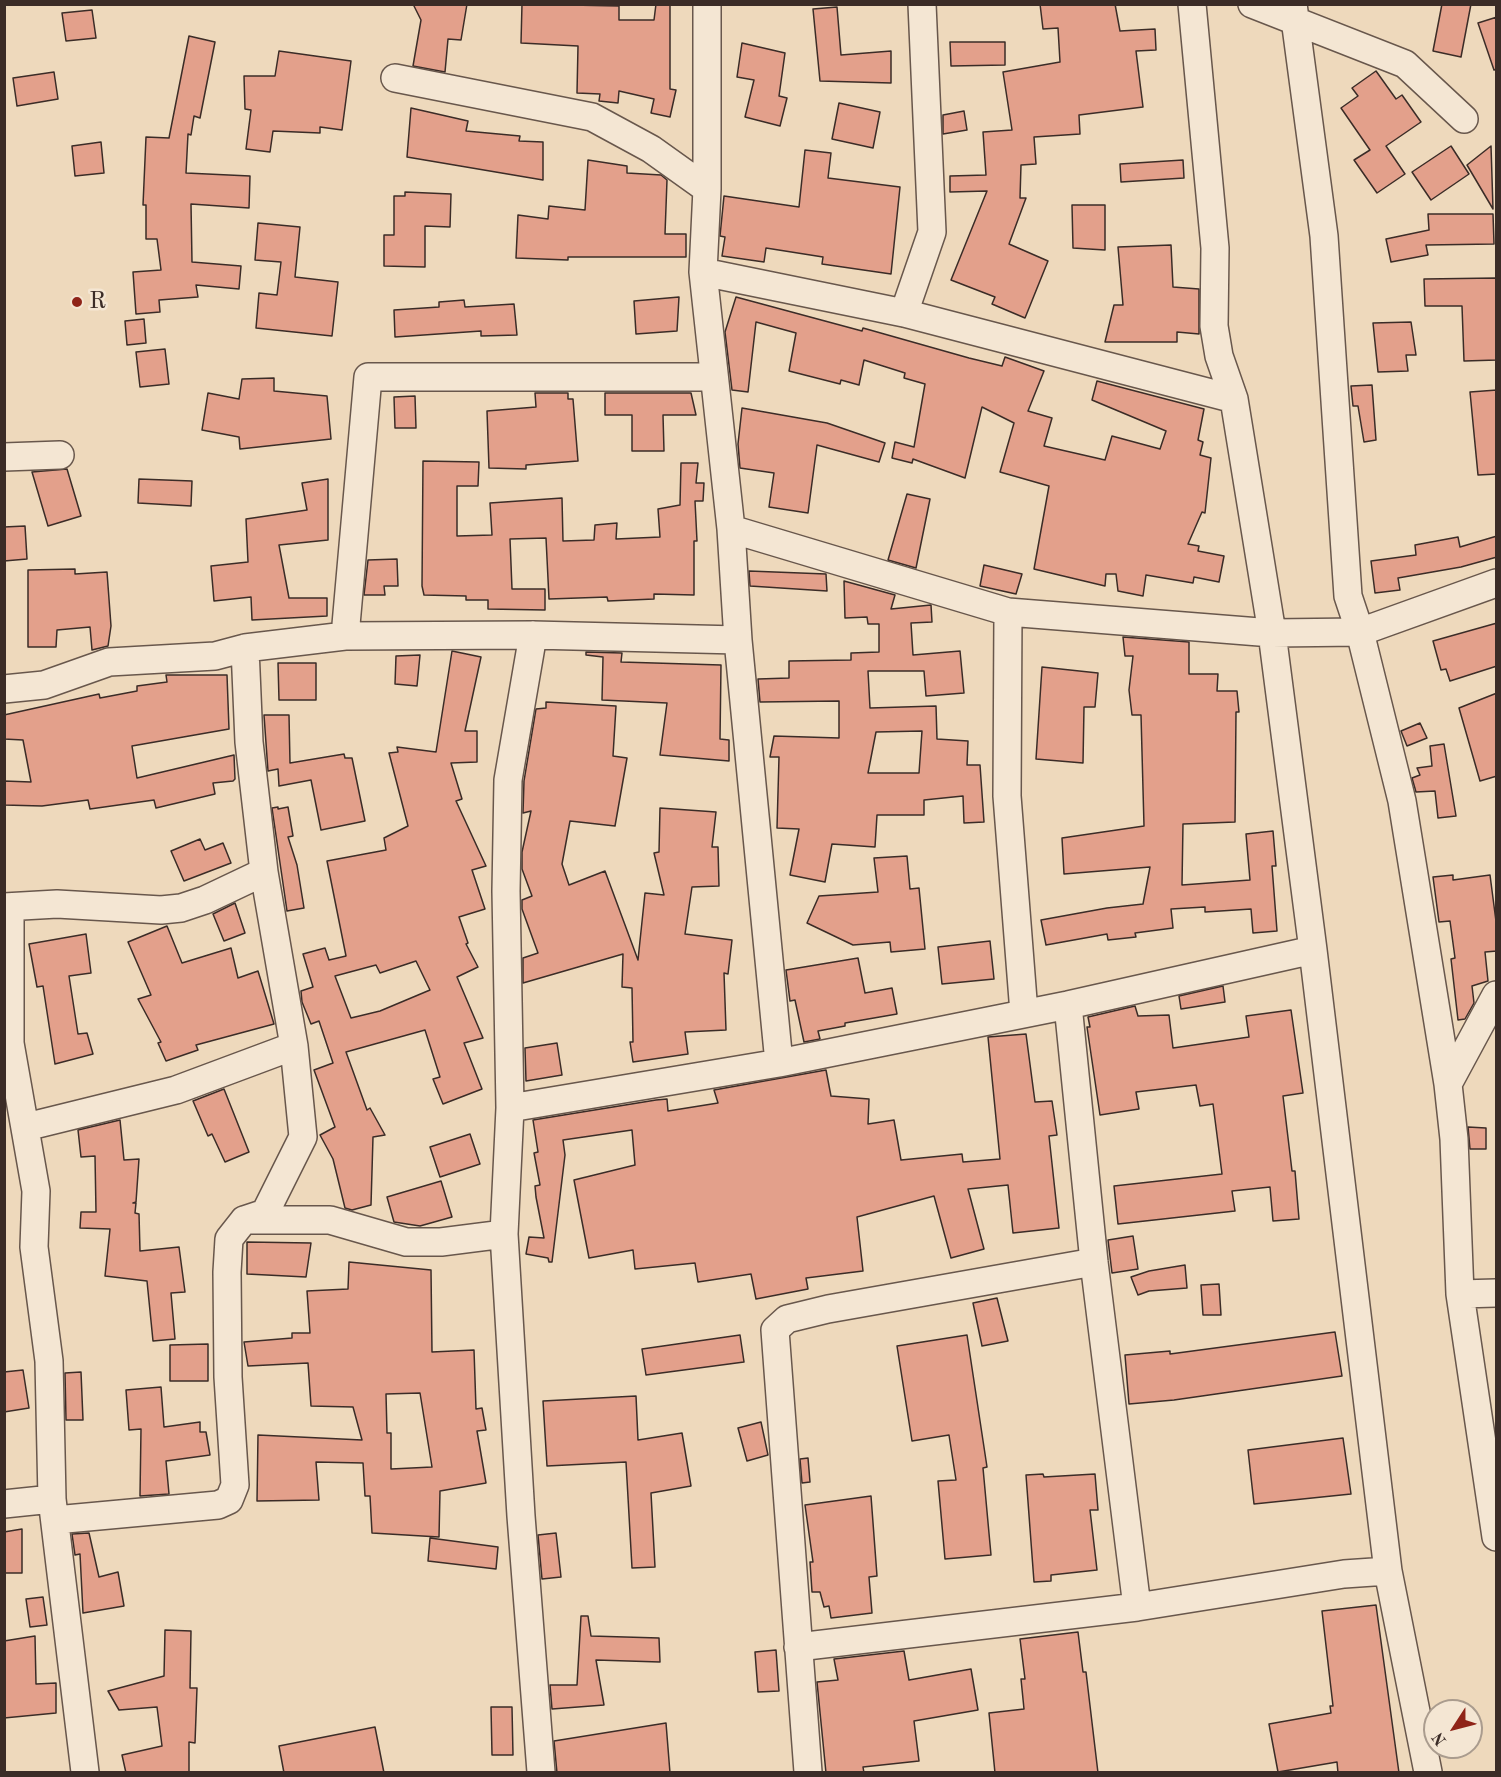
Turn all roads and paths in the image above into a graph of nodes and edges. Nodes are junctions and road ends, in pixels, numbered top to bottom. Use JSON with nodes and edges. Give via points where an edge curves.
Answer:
{"nodes":[{"id":1,"x":706,"y":4,"type":"edge"},
{"id":2,"x":922,"y":4,"type":"edge"},
{"id":3,"x":1192,"y":4,"type":"edge"},
{"id":4,"x":1252,"y":4,"type":"edge"},
{"id":5,"x":1295,"y":13,"type":"edge"},
{"id":6,"x":395,"y":78,"type":"dead end"},
{"id":7,"x":1464,"y":119,"type":"dead end"},
{"id":8,"x":706,"y":189,"type":"junction"},
{"id":9,"x":703,"y":272,"type":"junction"},
{"id":10,"x":904,"y":314,"type":"junction"},
{"id":11,"x":712,"y":377,"type":"junction"},
{"id":12,"x":1234,"y":399,"type":"junction"},
{"id":13,"x":60,"y":455,"type":"dead end"},
{"id":14,"x":4,"y":457,"type":"edge"},
{"id":15,"x":731,"y":529,"type":"junction"},
{"id":16,"x":1497,"y":583,"type":"edge"},
{"id":17,"x":1008,"y":612,"type":"junction"},
{"id":18,"x":1360,"y":632,"type":"junction"},
{"id":19,"x":1272,"y":633,"type":"junction"},
{"id":20,"x":533,"y":635,"type":"junction"},
{"id":21,"x":345,"y":636,"type":"junction"},
{"id":22,"x":738,"y":640,"type":"junction"},
{"id":23,"x":245,"y":648,"type":"junction"},
{"id":24,"x":4,"y":689,"type":"edge"},
{"id":25,"x":264,"y":872,"type":"junction"},
{"id":26,"x":7,"y":907,"type":"edge"},
{"id":27,"x":1313,"y":950,"type":"junction"},
{"id":28,"x":1497,"y":995,"type":"edge"},
{"id":29,"x":1068,"y":1005,"type":"junction"},
{"id":30,"x":1024,"y":1013,"type":"junction"},
{"id":31,"x":294,"y":1046,"type":"junction"},
{"id":32,"x":779,"y":1063,"type":"junction"},
{"id":33,"x":1448,"y":1084,"type":"junction"},
{"id":34,"x":510,"y":1108,"type":"junction"},
{"id":35,"x":26,"y":1127,"type":"junction"},
{"id":36,"x":244,"y":1220,"type":"junction"},
{"id":37,"x":504,"y":1234,"type":"junction"},
{"id":38,"x":1094,"y":1262,"type":"junction"},
{"id":39,"x":1497,"y":1293,"type":"edge"},
{"id":40,"x":1460,"y":1294,"type":"junction"},
{"id":41,"x":4,"y":1504,"type":"edge"},
{"id":42,"x":53,"y":1509,"type":"junction"},
{"id":43,"x":1497,"y":1537,"type":"edge"},
{"id":44,"x":1388,"y":1571,"type":"junction"},
{"id":45,"x":1137,"y":1607,"type":"junction"},
{"id":46,"x":798,"y":1647,"type":"junction"},
{"id":47,"x":85,"y":1773,"type":"edge"},
{"id":48,"x":541,"y":1773,"type":"edge"},
{"id":49,"x":808,"y":1773,"type":"edge"},
{"id":50,"x":1428,"y":1773,"type":"edge"}],
"edges":[{"from":1,"to":8,"type":"street"},
{"from":2,"to":10,"type":"street","via":[[932,232]]},
{"from":3,"to":12,"type":"street","via":[[1215,248],[1214,326],[1219,356]]},
{"from":4,"to":5,"type":"street"},
{"from":5,"to":7,"type":"street","via":[[1405,64]]},
{"from":5,"to":18,"type":"street","via":[[1324,236],[1344,569]]},
{"from":6,"to":8,"type":"street","via":[[592,117],[651,149]]},
{"from":8,"to":9,"type":"street"},
{"from":9,"to":10,"type":"street"},
{"from":9,"to":11,"type":"street"},
{"from":10,"to":12,"type":"street"},
{"from":11,"to":15,"type":"street"},
{"from":11,"to":21,"type":"street","via":[[368,377]]},
{"from":12,"to":19,"type":"street"},
{"from":13,"to":14,"type":"street"},
{"from":15,"to":17,"type":"street"},
{"from":15,"to":22,"type":"street"},
{"from":16,"to":18,"type":"street"},
{"from":17,"to":19,"type":"street"},
{"from":17,"to":30,"type":"street","via":[[1007,796]]},
{"from":18,"to":19,"type":"street"},
{"from":18,"to":33,"type":"street","via":[[1402,801]]},
{"from":19,"to":27,"type":"street"},
{"from":20,"to":21,"type":"street"},
{"from":20,"to":22,"type":"street"},
{"from":20,"to":34,"type":"street","via":[[508,780]]},
{"from":21,"to":23,"type":"street"},
{"from":22,"to":32,"type":"street"},
{"from":23,"to":24,"type":"street","via":[[215,656],[109,662],[44,685]]},
{"from":23,"to":25,"type":"street","via":[[249,742]]},
{"from":25,"to":26,"type":"street","via":[[181,908],[57,904]]},
{"from":25,"to":31,"type":"street"},
{"from":26,"to":35,"type":"street","via":[[10,1043]]},
{"from":27,"to":29,"type":"street"},
{"from":27,"to":44,"type":"street"},
{"from":28,"to":33,"type":"street"},
{"from":29,"to":30,"type":"street"},
{"from":29,"to":38,"type":"street"},
{"from":30,"to":32,"type":"street"},
{"from":31,"to":35,"type":"street","via":[[176,1090]]},
{"from":31,"to":36,"type":"street","via":[[303,1137],[265,1213]]},
{"from":32,"to":34,"type":"street"},
{"from":33,"to":40,"type":"street"},
{"from":34,"to":37,"type":"street"},
{"from":35,"to":42,"type":"street","via":[[36,1191],[34,1248],[49,1362]]},
{"from":36,"to":37,"type":"street","via":[[330,1220],[406,1242]]},
{"from":36,"to":42,"type":"street","via":[[229,1239],[227,1272],[235,1485],[229,1500],[218,1505]]},
{"from":37,"to":48,"type":"street"},
{"from":38,"to":45,"type":"street"},
{"from":38,"to":46,"type":"street","via":[[828,1309],[787,1319],[775,1330]]},
{"from":39,"to":40,"type":"street"},
{"from":40,"to":43,"type":"street"},
{"from":41,"to":42,"type":"street"},
{"from":42,"to":47,"type":"street"},
{"from":44,"to":45,"type":"street","via":[[1344,1574]]},
{"from":44,"to":50,"type":"street"},
{"from":45,"to":46,"type":"street"},
{"from":46,"to":49,"type":"street"}]}
